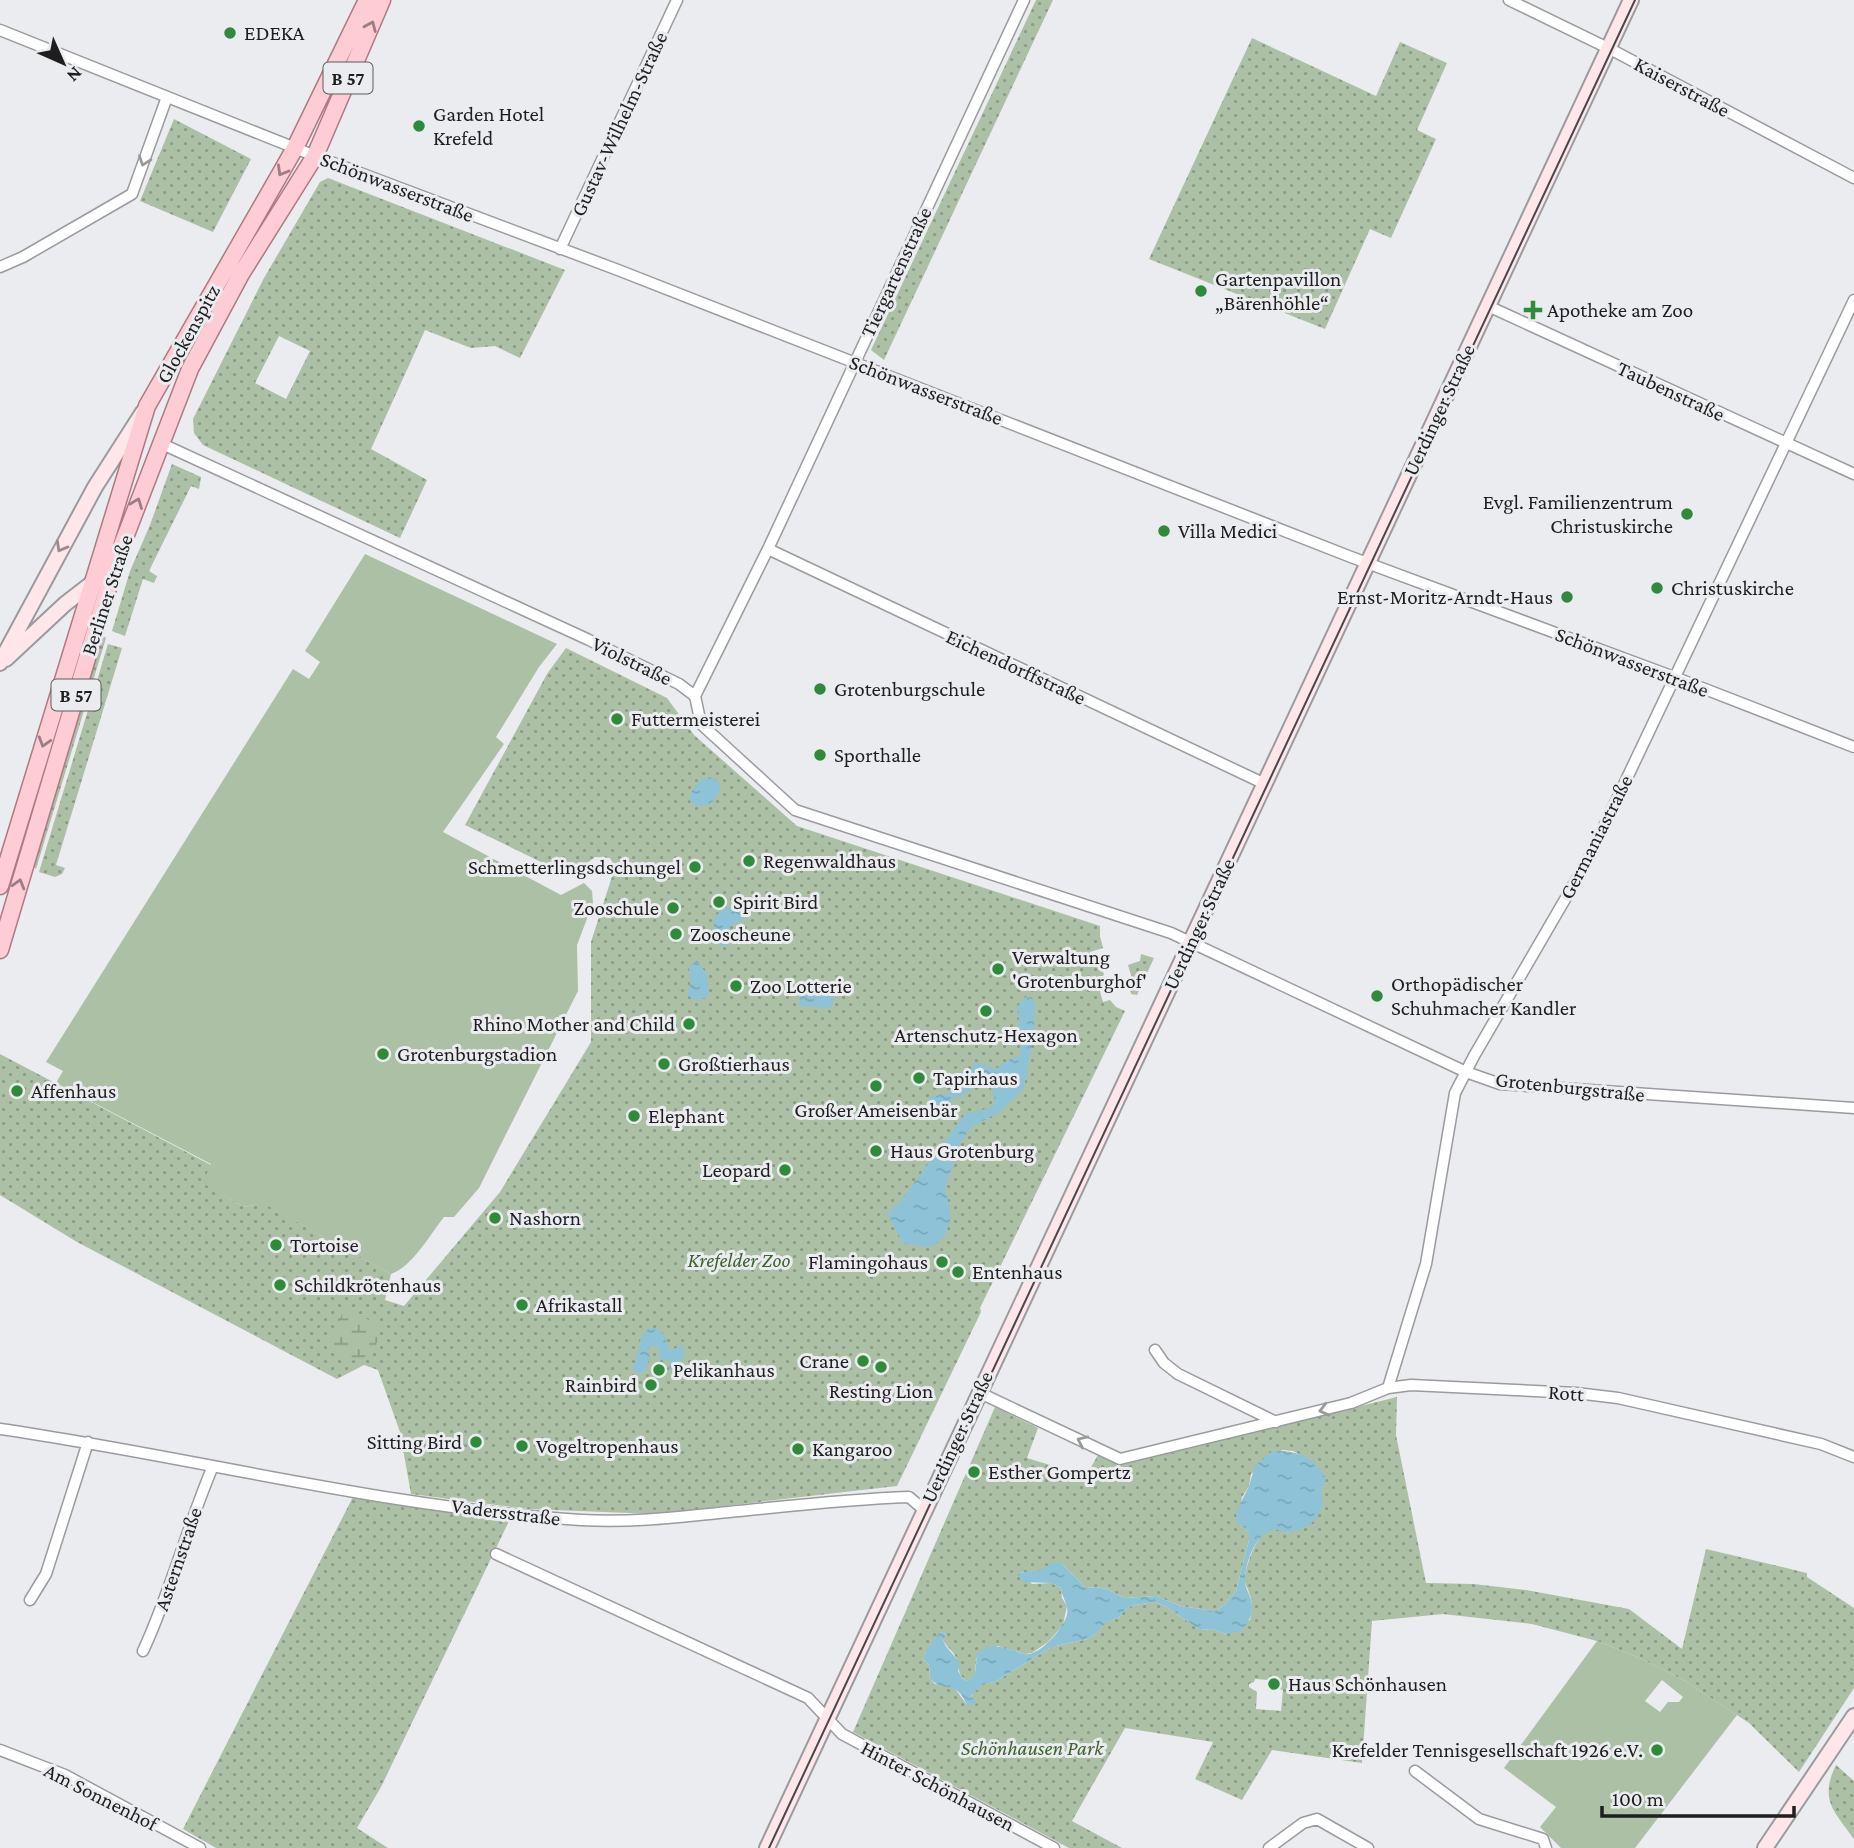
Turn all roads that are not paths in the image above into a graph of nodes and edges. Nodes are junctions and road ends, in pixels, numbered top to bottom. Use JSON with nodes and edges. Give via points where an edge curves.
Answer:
{"nodes":[{"id":1,"x":367,"y":0,"type":"edge"},
{"id":2,"x":382,"y":0,"type":"edge"},
{"id":3,"x":677,"y":0,"type":"edge"},
{"id":4,"x":1024,"y":0,"type":"edge"},
{"id":5,"x":1509,"y":0,"type":"edge"},
{"id":6,"x":1631,"y":0,"type":"edge"},
{"id":7,"x":0,"y":30,"type":"edge"},
{"id":8,"x":1608,"y":48,"type":"junction"},
{"id":9,"x":167,"y":97,"type":"junction"},
{"id":10,"x":296,"y":148,"type":"junction"},
{"id":11,"x":315,"y":156,"type":"junction"},
{"id":12,"x":1854,"y":178,"type":"edge"},
{"id":13,"x":560,"y":249,"type":"junction"},
{"id":14,"x":0,"y":267,"type":"edge"},
{"id":15,"x":1854,"y":300,"type":"edge"},
{"id":16,"x":1488,"y":306,"type":"junction"},
{"id":17,"x":854,"y":362,"type":"junction"},
{"id":18,"x":146,"y":406,"type":"junction"},
{"id":19,"x":160,"y":443,"type":"junction"},
{"id":20,"x":1784,"y":443,"type":"junction"},
{"id":21,"x":1854,"y":474,"type":"edge"},
{"id":22,"x":768,"y":549,"type":"junction"},
{"id":23,"x":117,"y":558,"type":"junction"},
{"id":24,"x":1367,"y":563,"type":"junction"},
{"id":25,"x":93,"y":583,"type":"junction"},
{"id":26,"x":0,"y":664,"type":"edge"},
{"id":27,"x":1674,"y":677,"type":"junction"},
{"id":28,"x":695,"y":696,"type":"junction"},
{"id":29,"x":1854,"y":747,"type":"edge"},
{"id":30,"x":1265,"y":784,"type":"junction"},
{"id":31,"x":0,"y":886,"type":"edge"},
{"id":32,"x":1190,"y":942,"type":"junction"},
{"id":33,"x":0,"y":950,"type":"edge"},
{"id":34,"x":1466,"y":1072,"type":"junction"},
{"id":35,"x":1854,"y":1108,"type":"edge"},
{"id":36,"x":1155,"y":1350,"type":"dead end"},
{"id":37,"x":1388,"y":1388,"type":"junction"},
{"id":38,"x":978,"y":1392,"type":"junction"},
{"id":39,"x":1277,"y":1422,"type":"junction"},
{"id":40,"x":0,"y":1429,"type":"edge"},
{"id":41,"x":88,"y":1442,"type":"junction"},
{"id":42,"x":1854,"y":1457,"type":"edge"},
{"id":43,"x":212,"y":1466,"type":"junction"},
{"id":44,"x":924,"y":1510,"type":"junction"},
{"id":45,"x":496,"y":1554,"type":"dead end"},
{"id":46,"x":30,"y":1600,"type":"dead end"},
{"id":47,"x":143,"y":1651,"type":"dead end"},
{"id":48,"x":1854,"y":1716,"type":"edge"},
{"id":49,"x":827,"y":1717,"type":"junction"},
{"id":50,"x":0,"y":1750,"type":"edge"},
{"id":51,"x":1415,"y":1772,"type":"dead end"},
{"id":52,"x":200,"y":1848,"type":"edge"},
{"id":53,"x":766,"y":1848,"type":"edge"},
{"id":54,"x":1054,"y":1848,"type":"edge"},
{"id":55,"x":1269,"y":1848,"type":"edge"},
{"id":56,"x":1368,"y":1848,"type":"edge"},
{"id":57,"x":1546,"y":1848,"type":"edge"},
{"id":58,"x":1765,"y":1848,"type":"edge"}],
"edges":[{"from":1,"to":10,"type":"main road","name":"Glockenspitz","number":"B 57"},
{"from":11,"to":2,"type":"main road","name":"Glockenspitz","number":"B 57","one_way":true},
{"from":3,"to":13,"type":"street","name":"Gustav-Wilhelm-Straße"},
{"from":4,"to":17,"type":"street","name":"Tiergartenstraße"},
{"from":5,"to":8,"type":"street","name":"Kaiserstraße"},
{"from":6,"to":8,"type":"main road","name":"Uerdinger Straße"},
{"from":7,"to":9,"type":"street","name":"Schönwasserstraße"},
{"from":8,"to":12,"type":"street","name":"Kaiserstraße"},
{"from":8,"to":16,"type":"main road","name":"Uerdinger Straße"},
{"from":9,"to":10,"type":"street","name":"Schönwasserstraße"},
{"from":9,"to":14,"type":"street","one_way":true,"via":[[132,194]]},
{"from":10,"to":11,"type":"street","name":"Schönwasserstraße"},
{"from":10,"to":18,"type":"main road","name":"Glockenspitz","number":"B 57","one_way":true},
{"from":11,"to":13,"type":"street","name":"Schönwasserstraße"},
{"from":11,"to":19,"type":"main road","name":"Glockenspitz","number":"B 57","via":[[190,369]]},
{"from":13,"to":17,"type":"street","name":"Schönwasserstraße"},
{"from":15,"to":20,"type":"street","name":"Germaniastraße"},
{"from":16,"to":20,"type":"street","name":"Taubenstraße"},
{"from":16,"to":24,"type":"main road","name":"Uerdinger Straße"},
{"from":17,"to":22,"type":"street","name":"Tiergartenstraße"},
{"from":17,"to":24,"type":"street","name":"Schönwasserstraße"},
{"from":18,"to":25,"type":"main road","name":"Berliner Straße","number":"B 57"},
{"from":18,"to":26,"type":"main road","name":"Glockenspitz","one_way":true,"via":[[95,487]]},
{"from":23,"to":19,"type":"main road","name":"Berliner Straße","number":"B 57","one_way":true},
{"from":19,"to":28,"type":"street","name":"Violstraße","via":[[587,639]]},
{"from":20,"to":21,"type":"street","name":"Taubenstraße"},
{"from":20,"to":27,"type":"street","name":"Germaniastraße"},
{"from":22,"to":28,"type":"street","name":"Tiergartenstraße"},
{"from":22,"to":30,"type":"street","name":"Eichendorffstraße"},
{"from":23,"to":25,"type":"main road","name":"Glockenspitz"},
{"from":33,"to":23,"type":"main road","name":"Berliner Straße","number":"B 57","one_way":true},
{"from":24,"to":27,"type":"street","name":"Schönwasserstraße"},
{"from":24,"to":30,"type":"main road","name":"Uerdinger Straße"},
{"from":25,"to":26,"type":"main road","name":"Glockenspitz"},
{"from":25,"to":31,"type":"main road","name":"Berliner Straße","number":"B 57","one_way":true},
{"from":27,"to":29,"type":"street","name":"Schönwasserstraße"},
{"from":27,"to":34,"type":"street","name":"Germaniastraße","via":[[1589,858]]},
{"from":28,"to":32,"type":"street","name":"Violstraße","via":[[701,724],[795,810]]},
{"from":30,"to":32,"type":"main road","name":"Uerdinger Straße"},
{"from":32,"to":34,"type":"street","name":"Grotenburgstraße"},
{"from":32,"to":38,"type":"main road","name":"Uerdinger Straße"},
{"from":34,"to":35,"type":"street","name":"Grotenburgstraße","via":[[1510,1086]]},
{"from":34,"to":37,"type":"street","name":"Germaniastraße","via":[[1454,1099],[1426,1264]]},
{"from":36,"to":39,"type":"street","via":[[1178,1374]]},
{"from":37,"to":39,"type":"street","name":"Rott","one_way":true,"via":[[1351,1404]]},
{"from":37,"to":42,"type":"street","name":"Rott","via":[[1594,1394],[1807,1441]]},
{"from":39,"to":38,"type":"street","name":"Rott","one_way":true,"via":[[1120,1459]]},
{"from":38,"to":44,"type":"main road","name":"Uerdinger Straße"},
{"from":40,"to":41,"type":"street","name":"Vadersstraße"},
{"from":41,"to":43,"type":"street","name":"Vadersstraße"},
{"from":41,"to":46,"type":"street","via":[[46,1574]]},
{"from":43,"to":44,"type":"street","name":"Vadersstraße","via":[[358,1494],[582,1520],[650,1521],[856,1498],[909,1497]]},
{"from":43,"to":47,"type":"street","name":"Asternstraße"},
{"from":44,"to":49,"type":"main road","name":"Uerdinger Straße"},
{"from":45,"to":49,"type":"street","name":"Vadersstraße","via":[[808,1698]]},
{"from":48,"to":58,"type":"main road"},
{"from":49,"to":53,"type":"main road","name":"Uerdinger Straße"},
{"from":49,"to":54,"type":"street","name":"Hinter Schönhausen","via":[[842,1734]]},
{"from":50,"to":52,"type":"street","name":"Am Sonnenhof","via":[[65,1775]]},
{"from":51,"to":57,"type":"street","via":[[1479,1819],[1543,1839]]},
{"from":55,"to":56,"type":"street","via":[[1303,1823],[1317,1819]]}]}
